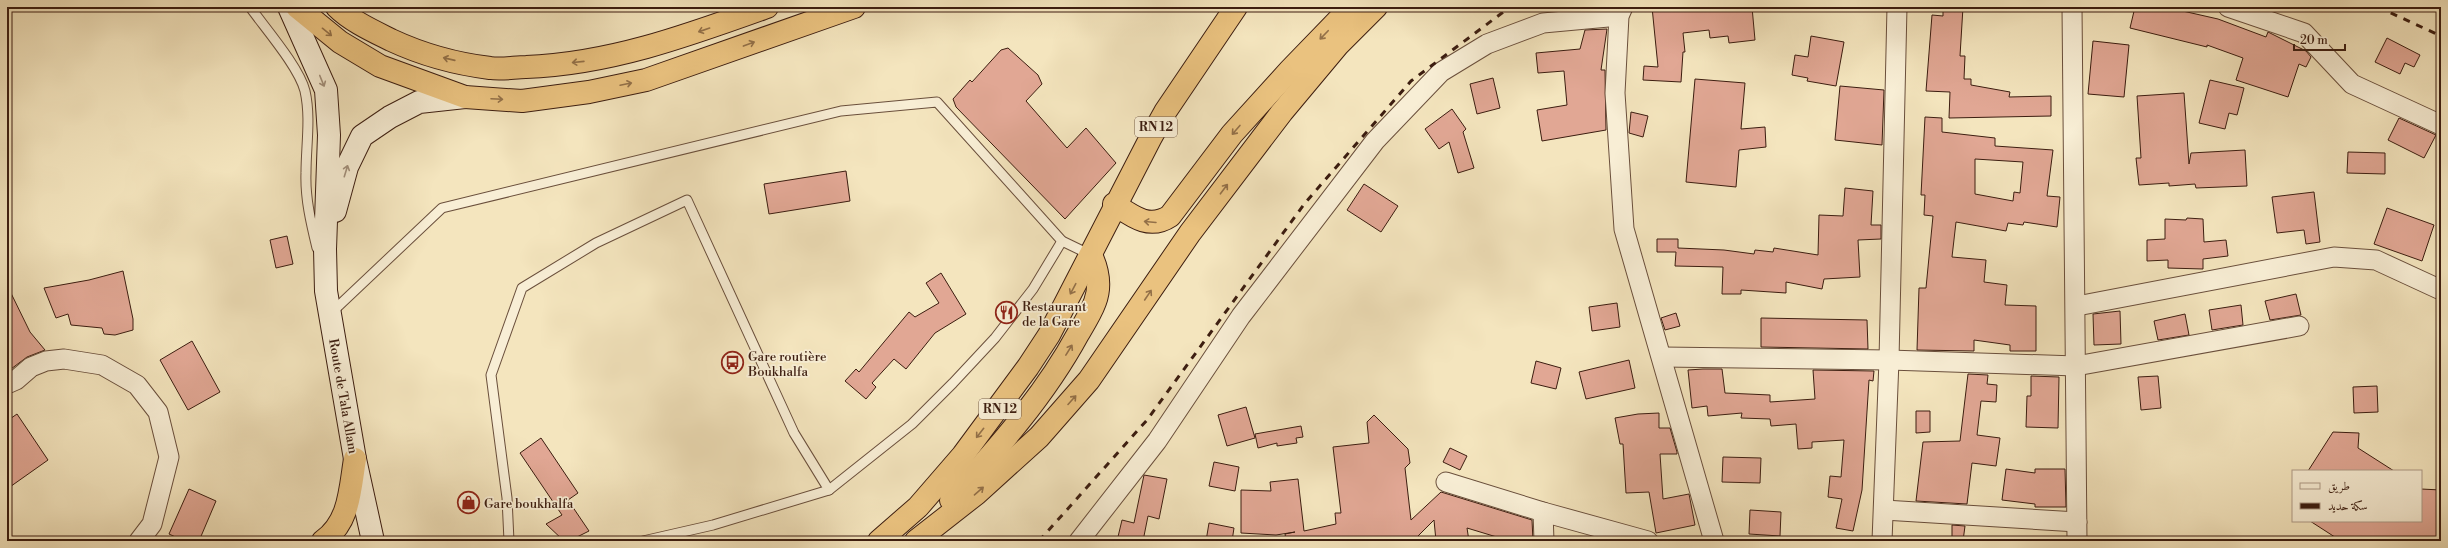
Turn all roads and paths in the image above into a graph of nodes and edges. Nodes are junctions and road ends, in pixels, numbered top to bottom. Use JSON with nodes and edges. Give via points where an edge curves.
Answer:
{"nodes":[{"id":1,"x":250,"y":7,"type":"edge"},
{"id":2,"x":289,"y":7,"type":"edge"},
{"id":3,"x":297,"y":7,"type":"edge"},
{"id":4,"x":337,"y":7,"type":"edge"},
{"id":5,"x":767,"y":7,"type":"edge"},
{"id":6,"x":854,"y":7,"type":"edge"},
{"id":7,"x":1236,"y":7,"type":"edge"},
{"id":8,"x":1351,"y":7,"type":"edge"},
{"id":9,"x":1376,"y":7,"type":"edge"},
{"id":10,"x":1897,"y":7,"type":"edge"},
{"id":11,"x":2072,"y":7,"type":"edge"},
{"id":12,"x":2228,"y":7,"type":"edge"},
{"id":13,"x":1621,"y":11,"type":"edge"},
{"id":14,"x":465,"y":97,"type":"junction"},
{"id":15,"x":2441,"y":125,"type":"edge"},
{"id":16,"x":1114,"y":204,"type":"junction"},
{"id":17,"x":1062,"y":240,"type":"junction"},
{"id":18,"x":324,"y":249,"type":"junction"},
{"id":19,"x":1092,"y":255,"type":"junction"},
{"id":20,"x":2441,"y":290,"type":"edge"},
{"id":21,"x":326,"y":291,"type":"junction"},
{"id":22,"x":2077,"y":306,"type":"junction"},
{"id":23,"x":330,"y":314,"type":"junction"},
{"id":24,"x":2299,"y":326,"type":"dead end"},
{"id":25,"x":1662,"y":357,"type":"junction"},
{"id":26,"x":1890,"y":360,"type":"junction"},
{"id":27,"x":2076,"y":366,"type":"junction"},
{"id":28,"x":7,"y":384,"type":"edge"},
{"id":29,"x":355,"y":459,"type":"junction"},
{"id":30,"x":1446,"y":482,"type":"dead end"},
{"id":31,"x":829,"y":490,"type":"junction"},
{"id":32,"x":1884,"y":510,"type":"junction"},
{"id":33,"x":1543,"y":512,"type":"junction"},
{"id":34,"x":2077,"y":522,"type":"junction"},
{"id":35,"x":139,"y":541,"type":"edge"},
{"id":36,"x":323,"y":541,"type":"edge"},
{"id":37,"x":373,"y":541,"type":"edge"},
{"id":38,"x":509,"y":541,"type":"edge"},
{"id":39,"x":643,"y":541,"type":"edge"},
{"id":40,"x":879,"y":541,"type":"edge"},
{"id":41,"x":911,"y":541,"type":"edge"},
{"id":42,"x":916,"y":541,"type":"edge"},
{"id":43,"x":1079,"y":541,"type":"edge"},
{"id":44,"x":1544,"y":541,"type":"edge"},
{"id":45,"x":1648,"y":541,"type":"edge"},
{"id":46,"x":1714,"y":541,"type":"edge"},
{"id":47,"x":1882,"y":541,"type":"edge"},
{"id":48,"x":2077,"y":541,"type":"edge"}],
"edges":[{"from":1,"to":21,"type":"lane","via":[[295,70],[304,90],[308,135],[306,173],[309,210]]},
{"from":2,"to":18,"type":"main road","one_way":true,"via":[[326,90],[328,135]]},
{"from":3,"to":14,"type":"highway","one_way":true,"via":[[340,42],[380,66]]},
{"from":5,"to":4,"type":"highway","one_way":true,"via":[[640,50],[590,61],[491,68],[412,50],[374,31]]},
{"from":14,"to":6,"type":"highway","one_way":true,"via":[[522,101],[589,92],[646,80]]},
{"from":7,"to":16,"type":"highway","number":"RN 12","via":[[1165,112]]},
{"from":8,"to":16,"type":"highway","one_way":true,"via":[[1232,134],[1170,216],[1163,221],[1147,223]]},
{"from":42,"to":9,"type":"highway","one_way":true,"via":[[976,494],[1039,437],[1089,380],[1190,233],[1277,119],[1338,45]]},
{"from":10,"to":26,"type":"street"},
{"from":11,"to":22,"type":"street"},
{"from":12,"to":15,"type":"street","via":[[2304,33],[2352,84]]},
{"from":13,"to":25,"type":"street","via":[[1615,93],[1624,229]]},
{"from":13,"to":43,"type":"street","via":[[1543,23],[1487,44],[1441,72],[1375,141],[1241,316],[1157,441]]},
{"from":18,"to":14,"type":"main road","one_way":true,"via":[[347,167],[362,136],[419,102]]},
{"from":16,"to":19,"type":"highway","number":"RN 12"},
{"from":17,"to":19,"type":"lane"},
{"from":17,"to":23,"type":"lane","via":[[937,102],[841,111],[442,208]]},
{"from":17,"to":31,"type":"lane","via":[[1033,289],[953,383],[912,424]]},
{"from":18,"to":21,"type":"main road","name":"Route de Tala Allam"},
{"from":19,"to":40,"type":"highway","number":"RN 12","one_way":true,"via":[[1050,335],[1003,404],[918,507]]},
{"from":41,"to":19,"type":"highway","number":"RN 12","one_way":true,"via":[[1000,444],[1039,395],[1070,350],[1096,298],[1098,273]]},
{"from":20,"to":22,"type":"street","via":[[2376,260],[2334,257]]},
{"from":21,"to":23,"type":"main road","name":"Route de Tala Allam"},
{"from":22,"to":27,"type":"street"},
{"from":23,"to":29,"type":"main road","name":"Route de Tala Allam"},
{"from":24,"to":27,"type":"street"},
{"from":25,"to":26,"type":"street"},
{"from":25,"to":46,"type":"street"},
{"from":26,"to":27,"type":"street"},
{"from":26,"to":32,"type":"street"},
{"from":27,"to":34,"type":"street"},
{"from":28,"to":35,"type":"street","via":[[16,380],[30,367],[46,361],[64,359],[102,365],[136,385],[158,412],[169,457],[152,524]]},
{"from":29,"to":36,"type":"highway","via":[[345,514],[338,526]]},
{"from":29,"to":37,"type":"main road","name":"Route de Tala Allam"},
{"from":30,"to":33,"type":"street"},
{"from":31,"to":38,"type":"lane","via":[[794,433],[687,200],[596,242],[522,288],[491,375],[507,498]]},
{"from":31,"to":39,"type":"lane","via":[[713,525]]},
{"from":32,"to":34,"type":"street"},
{"from":32,"to":47,"type":"street"},
{"from":33,"to":44,"type":"street"},
{"from":33,"to":45,"type":"street"},
{"from":34,"to":48,"type":"street"}]}
